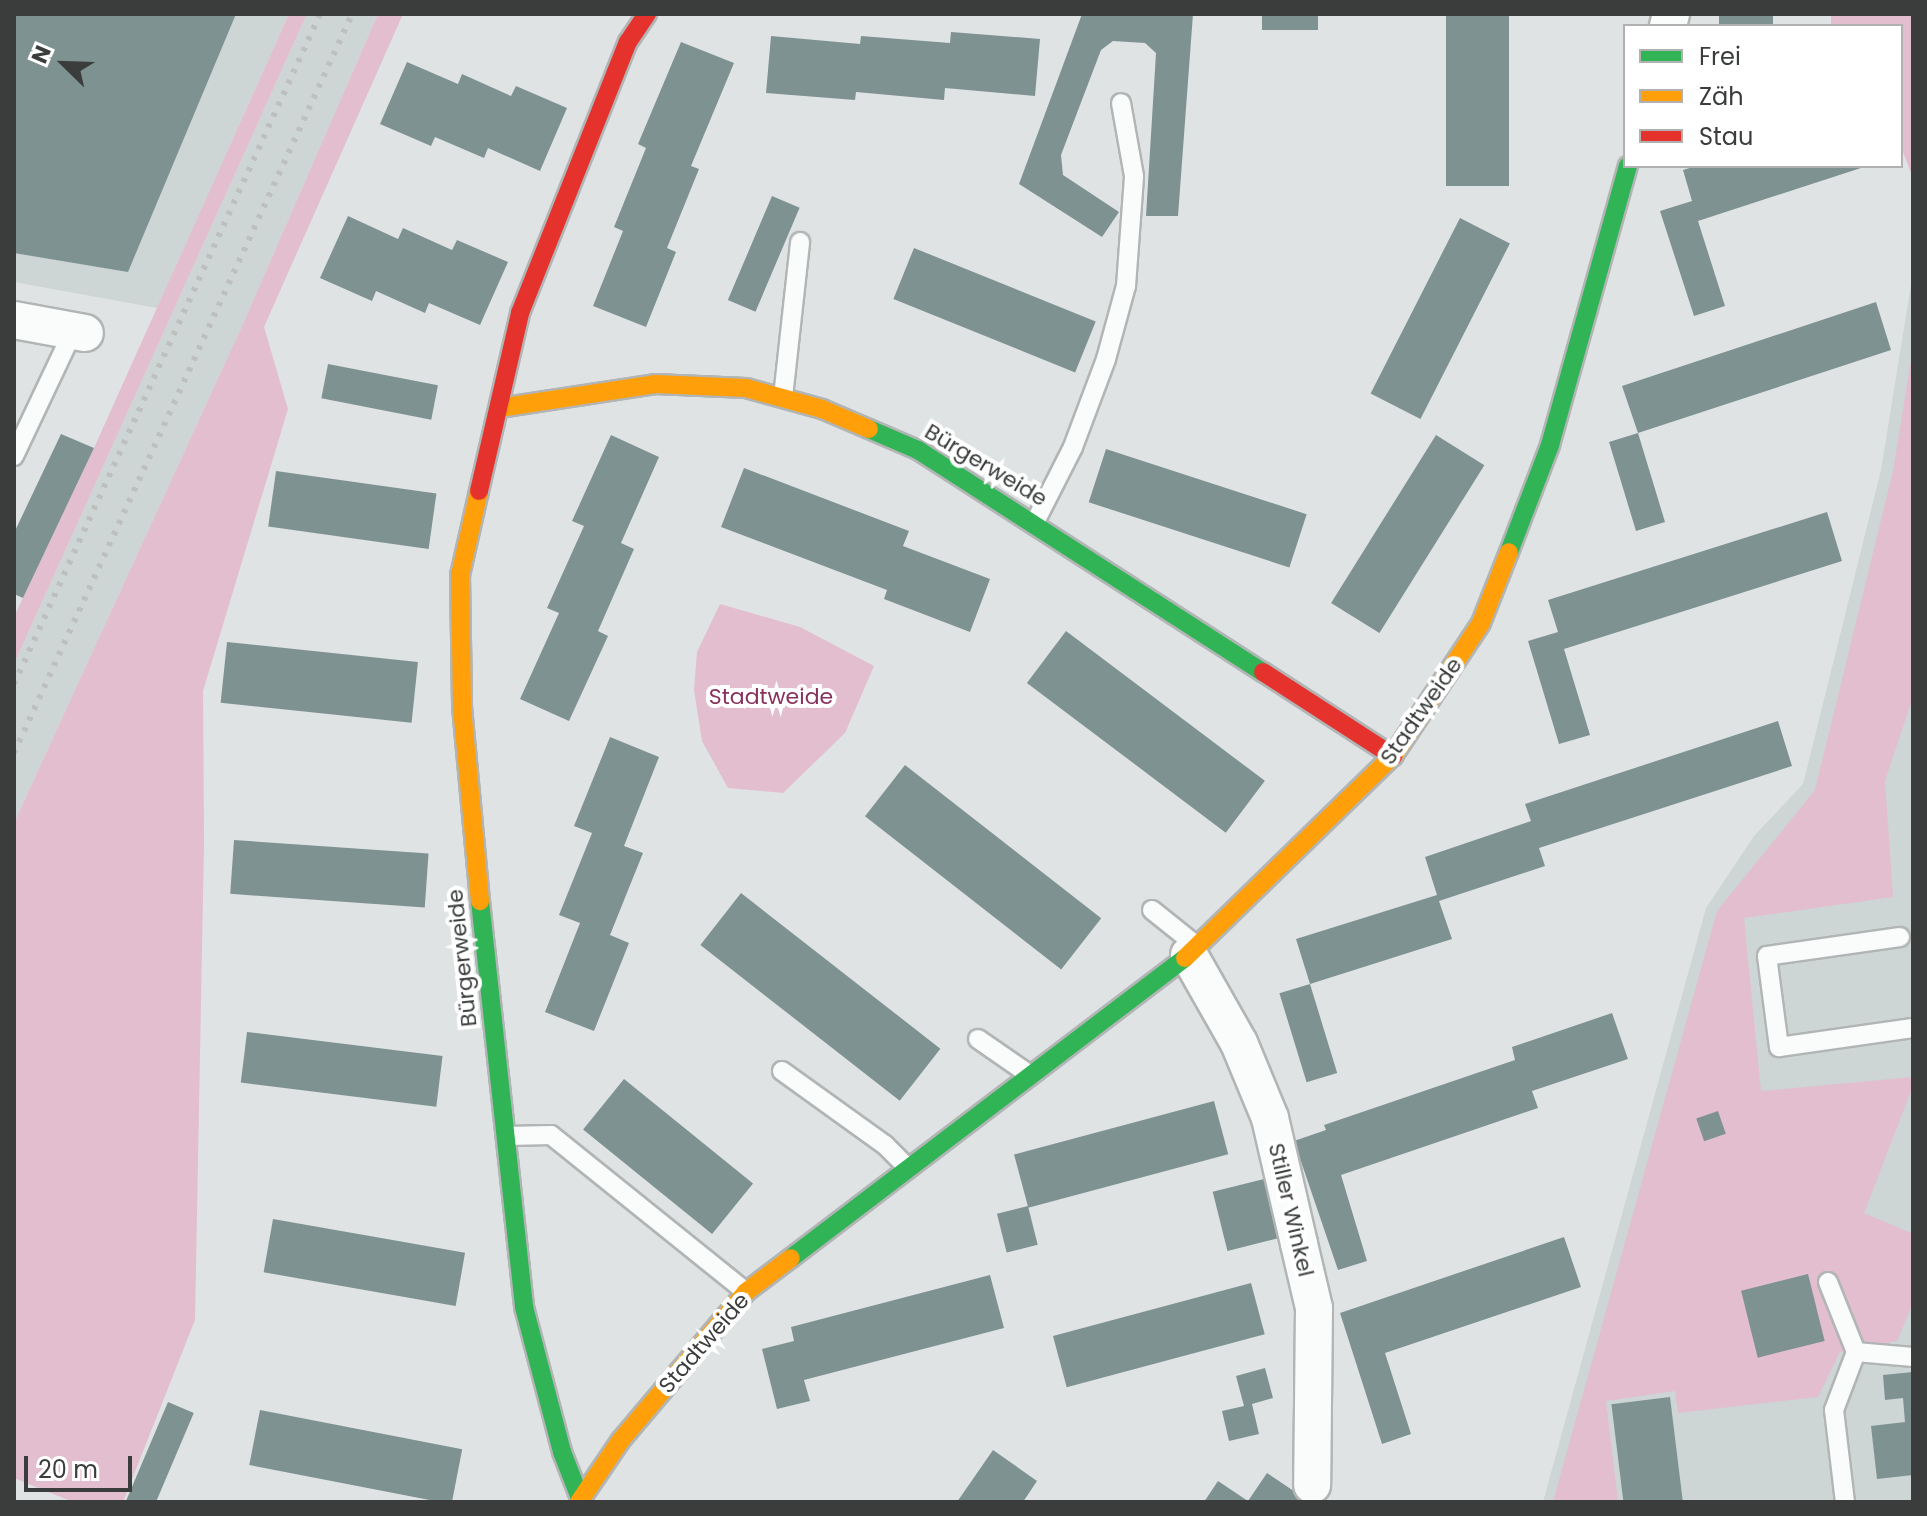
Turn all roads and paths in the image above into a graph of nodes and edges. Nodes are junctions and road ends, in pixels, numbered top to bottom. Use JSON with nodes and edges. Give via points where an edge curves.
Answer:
{"nodes":[{"id":1,"x":647,"y":14,"type":"edge"},
{"id":2,"x":1121,"y":103,"type":"dead end"},
{"id":3,"x":1627,"y":168,"type":"edge"},
{"id":4,"x":800,"y":242,"type":"dead end"},
{"id":5,"x":14,"y":320,"type":"edge"},
{"id":6,"x":79,"y":332,"type":"joint"},
{"id":7,"x":783,"y":397,"type":"junction"},
{"id":8,"x":499,"y":408,"type":"junction"},
{"id":9,"x":14,"y":456,"type":"edge"},
{"id":10,"x":1035,"y":522,"type":"junction"},
{"id":11,"x":1393,"y":756,"type":"junction"},
{"id":12,"x":1152,"y":910,"type":"dead end"},
{"id":13,"x":1900,"y":937,"type":"dead end"},
{"id":14,"x":1193,"y":951,"type":"junction"},
{"id":15,"x":1913,"y":1028,"type":"edge"},
{"id":16,"x":978,"y":1039,"type":"dead end"},
{"id":17,"x":782,"y":1071,"type":"dead end"},
{"id":18,"x":1032,"y":1076,"type":"junction"},
{"id":19,"x":507,"y":1136,"type":"junction"},
{"id":20,"x":908,"y":1168,"type":"junction"},
{"id":21,"x":1828,"y":1282,"type":"dead end"},
{"id":22,"x":746,"y":1292,"type":"junction"},
{"id":23,"x":1856,"y":1352,"type":"junction"},
{"id":24,"x":1913,"y":1357,"type":"edge"},
{"id":25,"x":1312,"y":1485,"type":"dead end"},
{"id":26,"x":580,"y":1500,"type":"edge"},
{"id":27,"x":1845,"y":1502,"type":"edge"}],
"edges":[{"from":1,"to":8,"type":"street","name":"Bürgerweide","via":[[628,42],[520,313]]},
{"from":2,"to":10,"type":"lane","via":[[1134,176],[1126,286],[1073,447]]},
{"from":3,"to":11,"type":"street","name":"Stadtweide","via":[[1550,445],[1481,623]]},
{"from":4,"to":7,"type":"lane"},
{"from":5,"to":6,"type":"street"},
{"from":6,"to":9,"type":"lane"},
{"from":7,"to":8,"type":"street","name":"Bürgerweide","via":[[746,388],[655,384]]},
{"from":7,"to":10,"type":"street","name":"Bürgerweide","via":[[918,450]]},
{"from":8,"to":19,"type":"street","name":"Bürgerweide","via":[[460,575],[469,804]]},
{"from":10,"to":11,"type":"street","name":"Bürgerweide"},
{"from":11,"to":14,"type":"street","name":"Stadtweide"},
{"from":12,"to":14,"type":"lane"},
{"from":13,"to":15,"type":"lane","via":[[1767,956],[1779,1047]]},
{"from":14,"to":18,"type":"street","name":"Stadtweide"},
{"from":14,"to":25,"type":"street","name":"Stiller Winkel","via":[[1270,1118],[1314,1308]]},
{"from":16,"to":18,"type":"lane"},
{"from":17,"to":20,"type":"lane","via":[[885,1145]]},
{"from":18,"to":20,"type":"street","name":"Stadtweide"},
{"from":19,"to":22,"type":"lane","via":[[551,1135]]},
{"from":19,"to":26,"type":"street","name":"Bürgerweide","via":[[524,1307]]},
{"from":20,"to":22,"type":"street","name":"Stadtweide"},
{"from":21,"to":23,"type":"lane"},
{"from":22,"to":26,"type":"street","name":"Stadtweide","via":[[621,1440]]},
{"from":23,"to":24,"type":"lane"},
{"from":23,"to":27,"type":"lane","via":[[1834,1410]]}]}
